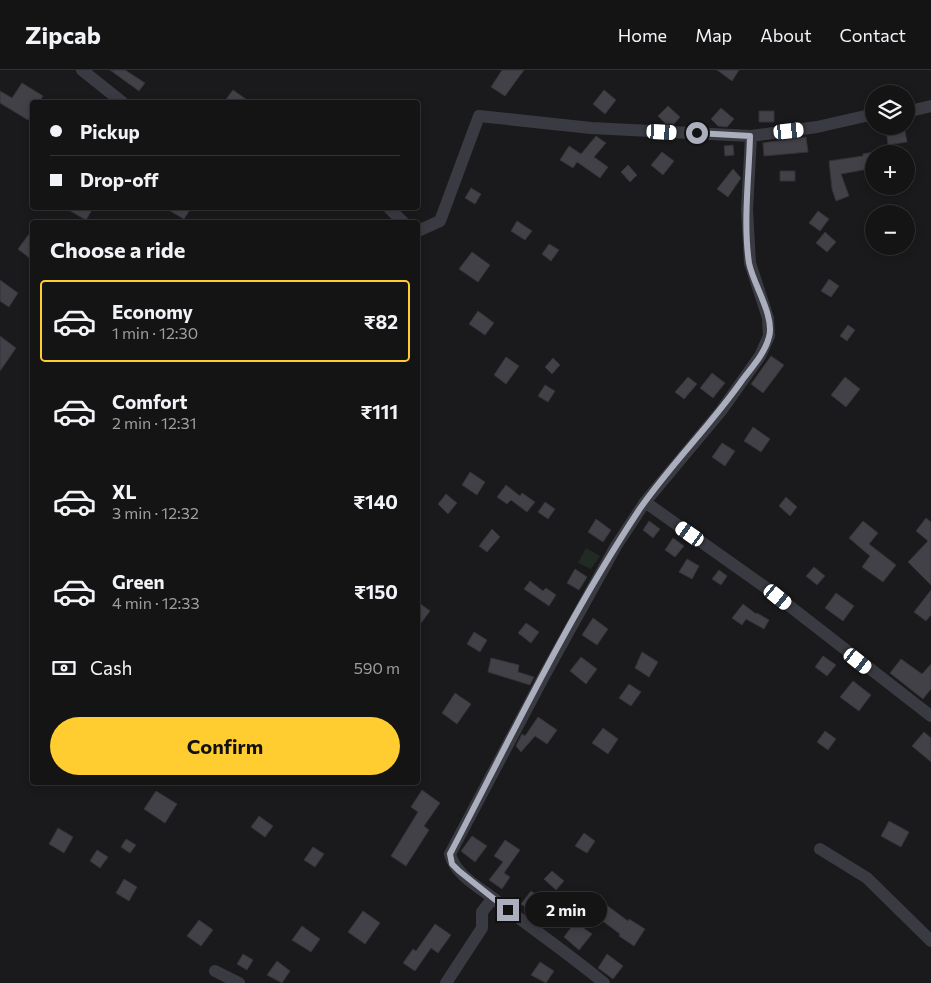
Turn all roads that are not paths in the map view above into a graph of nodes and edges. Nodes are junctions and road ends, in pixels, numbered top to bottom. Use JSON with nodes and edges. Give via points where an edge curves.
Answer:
{"nodes":[{"id":1,"x":82,"y":70,"type":"edge"},
{"id":2,"x":120,"y":100,"type":"edge"},
{"id":3,"x":931,"y":106,"type":"edge"},
{"id":4,"x":915,"y":110,"type":"edge"},
{"id":5,"x":865,"y":116,"type":"edge"},
{"id":6,"x":750,"y":136,"type":"junction"},
{"id":7,"x":391,"y":210,"type":"edge"},
{"id":8,"x":401,"y":220,"type":"edge"},
{"id":9,"x":420,"y":230,"type":"edge"},
{"id":10,"x":645,"y":502,"type":"junction"},
{"id":11,"x":931,"y":716,"type":"edge"},
{"id":12,"x":820,"y":849,"type":"dead end"},
{"id":13,"x":493,"y":898,"type":"junction"},
{"id":14,"x":931,"y":941,"type":"edge"},
{"id":15,"x":215,"y":971,"type":"dead end"},
{"id":16,"x":239,"y":983,"type":"edge"},
{"id":17,"x":446,"y":983,"type":"edge"},
{"id":18,"x":604,"y":983,"type":"edge"}],
"edges":[{"from":1,"to":2,"type":"street"},
{"from":3,"to":4,"type":"street"},
{"from":5,"to":6,"type":"street","via":[[817,127]]},
{"from":6,"to":9,"type":"street","via":[[591,128],[479,116],[440,221]]},
{"from":6,"to":10,"type":"street","via":[[747,210],[750,263],[768,318],[769,336],[760,356],[721,411]]},
{"from":7,"to":8,"type":"street"},
{"from":10,"to":11,"type":"street","via":[[765,587]]},
{"from":10,"to":13,"type":"street","via":[[616,546],[558,650],[450,854],[452,864]]},
{"from":12,"to":14,"type":"street","via":[[867,878]]},
{"from":13,"to":17,"type":"street","via":[[482,912],[482,928]]},
{"from":13,"to":18,"type":"street"},
{"from":15,"to":16,"type":"street"}]}
